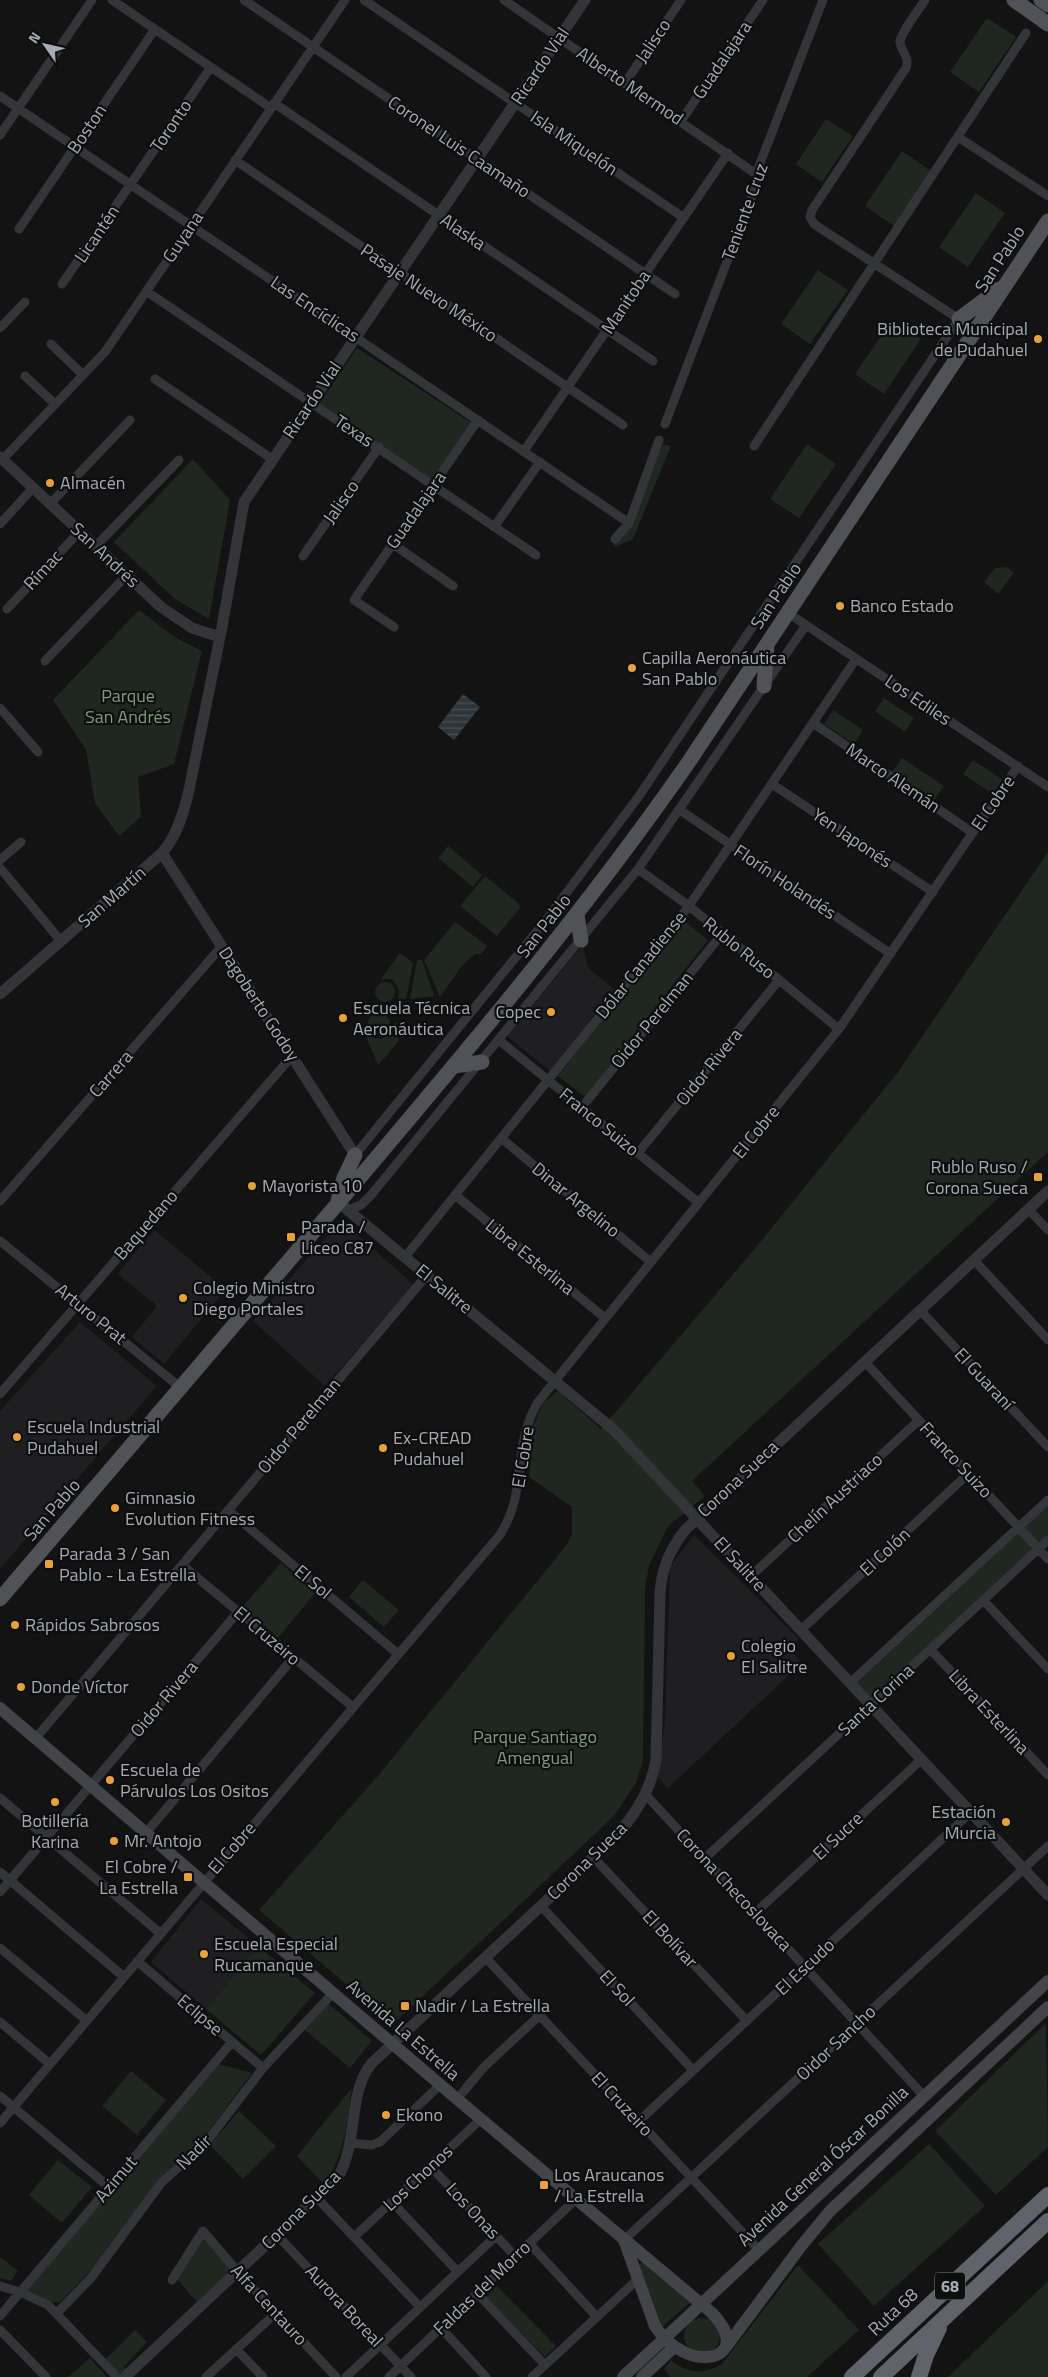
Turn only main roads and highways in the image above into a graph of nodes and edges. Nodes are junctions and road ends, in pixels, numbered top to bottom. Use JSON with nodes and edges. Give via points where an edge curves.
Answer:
{"nodes":[{"id":1,"x":1014,"y":0,"type":"edge"},
{"id":2,"x":1041,"y":0,"type":"edge"},
{"id":3,"x":1048,"y":5,"type":"edge"},
{"id":4,"x":1048,"y":24,"type":"edge"},
{"id":5,"x":1048,"y":221,"type":"edge"},
{"id":6,"x":1007,"y":284,"type":"junction"},
{"id":7,"x":959,"y":319,"type":"road end"},
{"id":8,"x":767,"y":645,"type":"junction"},
{"id":9,"x":764,"y":686,"type":"road end"},
{"id":10,"x":577,"y":915,"type":"junction"},
{"id":11,"x":581,"y":940,"type":"road end"},
{"id":12,"x":482,"y":1062,"type":"road end"},
{"id":13,"x":454,"y":1066,"type":"junction"},
{"id":14,"x":355,"y":1155,"type":"road end"},
{"id":15,"x":343,"y":1206,"type":"junction"},
{"id":16,"x":0,"y":1599,"type":"edge"},
{"id":17,"x":0,"y":1708,"type":"edge"},
{"id":18,"x":1048,"y":1981,"type":"edge"},
{"id":19,"x":1048,"y":2007,"type":"edge"},
{"id":20,"x":1048,"y":2195,"type":"edge"},
{"id":21,"x":1048,"y":2221,"type":"edge"},
{"id":22,"x":624,"y":2240,"type":"junction"},
{"id":23,"x":702,"y":2303,"type":"junction"},
{"id":24,"x":947,"y":2315,"type":"junction"},
{"id":25,"x":663,"y":2339,"type":"junction"},
{"id":26,"x":673,"y":2348,"type":"junction"},
{"id":27,"x":725,"y":2349,"type":"junction"},
{"id":28,"x":623,"y":2377,"type":"edge"},
{"id":29,"x":642,"y":2377,"type":"edge"},
{"id":30,"x":852,"y":2377,"type":"edge"},
{"id":31,"x":881,"y":2377,"type":"edge"},
{"id":32,"x":919,"y":2377,"type":"edge"}],
"edges":[{"from":1,"to":4,"type":"main road"},
{"from":2,"to":3,"type":"main road"},
{"from":5,"to":6,"type":"main road","name":"San Pablo"},
{"from":6,"to":7,"type":"main road"},
{"from":6,"to":8,"type":"main road","name":"San Pablo"},
{"from":8,"to":9,"type":"main road"},
{"from":8,"to":10,"type":"main road","name":"San Pablo","via":[[659,806]]},
{"from":10,"to":11,"type":"main road"},
{"from":10,"to":13,"type":"main road","name":"San Pablo"},
{"from":12,"to":13,"type":"main road"},
{"from":13,"to":15,"type":"main road","name":"San Pablo"},
{"from":14,"to":15,"type":"main road","via":[[344,1178]]},
{"from":15,"to":16,"type":"main road","name":"San Pablo"},
{"from":17,"to":22,"type":"main road","name":"Avenida La Estrella"},
{"from":18,"to":23,"type":"main road","name":"Avenida General Óscar Bonilla"},
{"from":19,"to":27,"type":"main road","via":[[830,2211]]},
{"from":20,"to":30,"type":"highway","name":"Ruta 68","number":"68"},
{"from":21,"to":24,"type":"highway","number":"68"},
{"from":22,"to":23,"type":"main road","name":"Avenida La Estrella"},
{"from":22,"to":25,"type":"main road","name":"Avenida La Estrella","via":[[655,2326]]},
{"from":23,"to":25,"type":"main road","name":"Avenida General Óscar Bonilla"},
{"from":23,"to":27,"type":"main road","name":"Avenida La Estrella","via":[[724,2327]]},
{"from":24,"to":31,"type":"highway","number":"68"},
{"from":24,"to":32,"type":"highway","via":[[931,2343]]},
{"from":25,"to":26,"type":"main road","name":"Avenida La Estrella"},
{"from":25,"to":28,"type":"main road","name":"Avenida General Óscar Bonilla"},
{"from":26,"to":27,"type":"main road","name":"Avenida La Estrella","via":[[692,2361],[704,2363]]},
{"from":26,"to":29,"type":"main road"}]}
